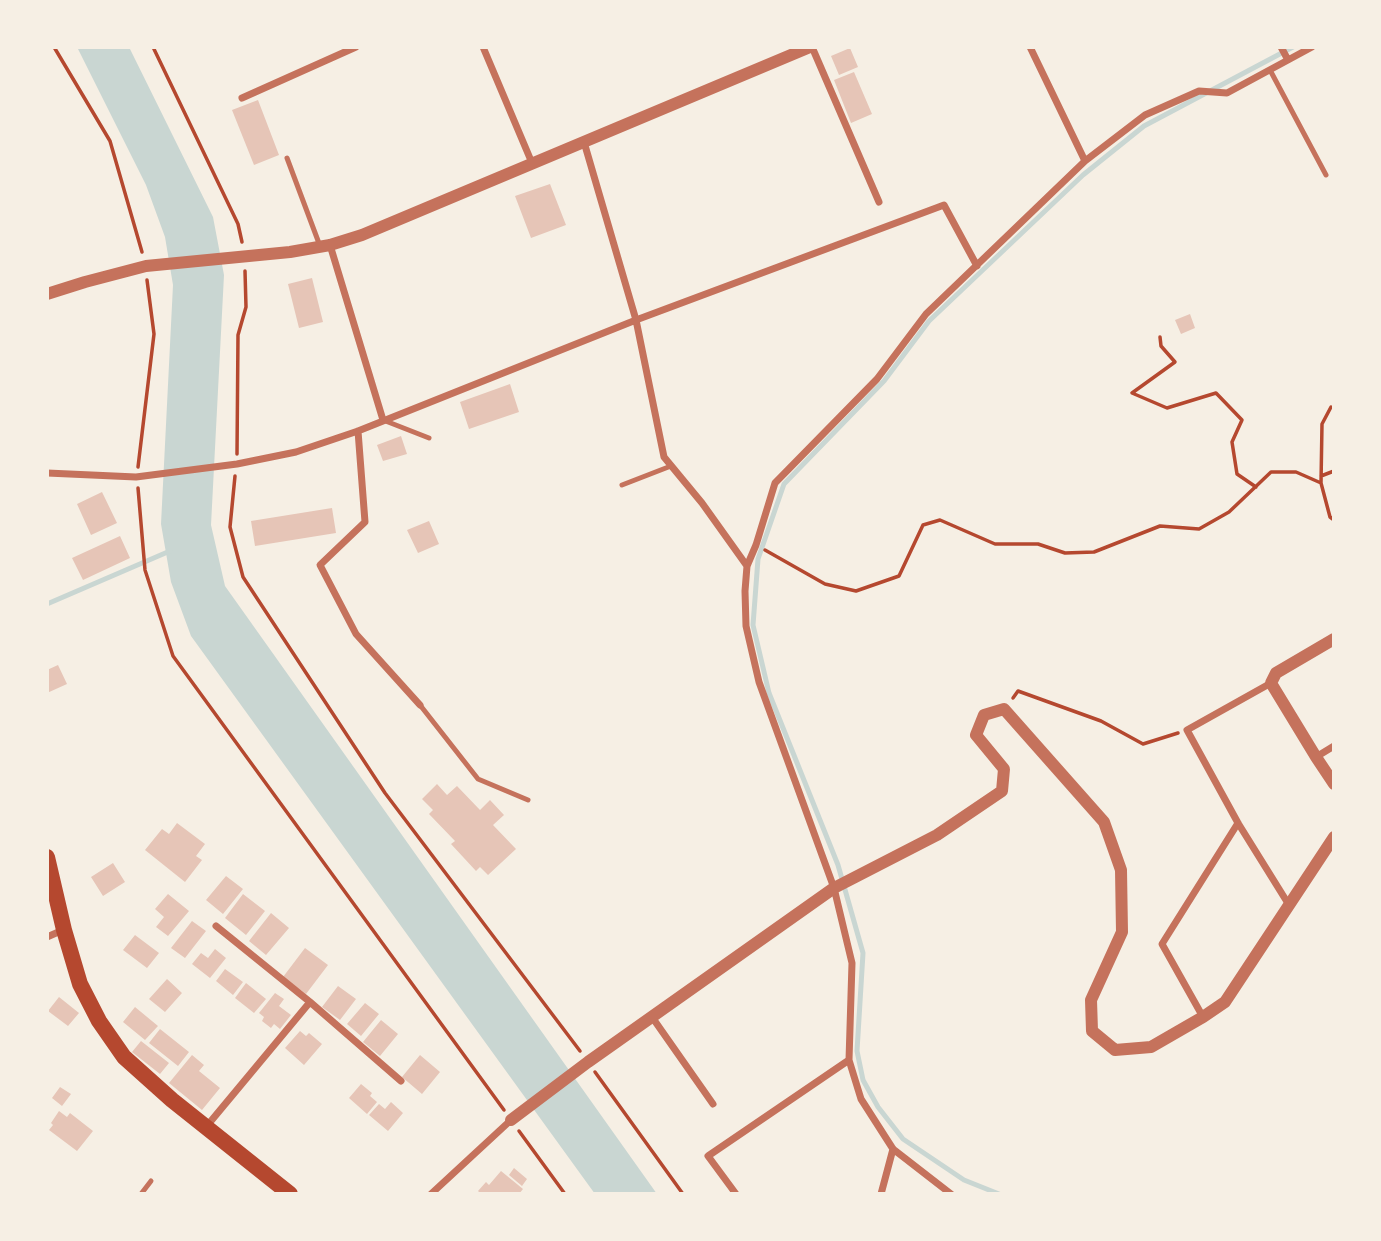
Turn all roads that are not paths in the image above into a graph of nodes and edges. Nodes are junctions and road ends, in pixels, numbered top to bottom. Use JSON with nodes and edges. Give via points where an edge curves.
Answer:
{"nodes":[{"id":1,"x":356,"y":47,"type":"edge"},
{"id":2,"x":483,"y":47,"type":"edge"},
{"id":3,"x":811,"y":47,"type":"edge"},
{"id":4,"x":1030,"y":47,"type":"edge"},
{"id":5,"x":1312,"y":47,"type":"edge"},
{"id":6,"x":1284,"y":53,"type":"edge"},
{"id":7,"x":1270,"y":70,"type":"junction"},
{"id":8,"x":242,"y":98,"type":"dead end"},
{"id":9,"x":584,"y":142,"type":"junction"},
{"id":10,"x":287,"y":159,"type":"dead end"},
{"id":11,"x":1086,"y":161,"type":"junction"},
{"id":12,"x":532,"y":163,"type":"junction"},
{"id":13,"x":1326,"y":175,"type":"dead end"},
{"id":14,"x":879,"y":202,"type":"dead end"},
{"id":15,"x":325,"y":246,"type":"junction"},
{"id":16,"x":977,"y":266,"type":"junction"},
{"id":17,"x":47,"y":294,"type":"edge"},
{"id":18,"x":636,"y":320,"type":"junction"},
{"id":19,"x":383,"y":420,"type":"junction"},
{"id":20,"x":358,"y":431,"type":"junction"},
{"id":21,"x":429,"y":438,"type":"dead end"},
{"id":22,"x":671,"y":466,"type":"junction"},
{"id":23,"x":47,"y":473,"type":"edge"},
{"id":24,"x":622,"y":485,"type":"dead end"},
{"id":25,"x":747,"y":566,"type":"junction"},
{"id":26,"x":1334,"y":639,"type":"edge"},
{"id":27,"x":1271,"y":682,"type":"junction"},
{"id":28,"x":420,"y":705,"type":"joint"},
{"id":29,"x":1334,"y":747,"type":"edge"},
{"id":30,"x":1315,"y":757,"type":"junction"},
{"id":31,"x":1334,"y":784,"type":"edge"},
{"id":32,"x":528,"y":800,"type":"dead end"},
{"id":33,"x":1238,"y":823,"type":"junction"},
{"id":34,"x":1334,"y":836,"type":"edge"},
{"id":35,"x":47,"y":857,"type":"edge"},
{"id":36,"x":841,"y":884,"type":"junction"},
{"id":37,"x":1290,"y":906,"type":"junction"},
{"id":38,"x":216,"y":926,"type":"dead end"},
{"id":39,"x":64,"y":930,"type":"junction"},
{"id":40,"x":47,"y":937,"type":"edge"},
{"id":41,"x":310,"y":1002,"type":"junction"},
{"id":42,"x":652,"y":1017,"type":"junction"},
{"id":43,"x":1203,"y":1017,"type":"junction"},
{"id":44,"x":849,"y":1060,"type":"junction"},
{"id":45,"x":401,"y":1081,"type":"dead end"},
{"id":46,"x":713,"y":1104,"type":"dead end"},
{"id":47,"x":510,"y":1120,"type":"joint"},
{"id":48,"x":206,"y":1128,"type":"junction"},
{"id":49,"x":893,"y":1149,"type":"junction"},
{"id":50,"x":150,"y":1181,"type":"dead end"},
{"id":51,"x":283,"y":1192,"type":"edge"},
{"id":52,"x":141,"y":1194,"type":"edge"},
{"id":53,"x":431,"y":1194,"type":"edge"},
{"id":54,"x":736,"y":1194,"type":"edge"},
{"id":55,"x":881,"y":1194,"type":"edge"},
{"id":56,"x":951,"y":1194,"type":"edge"}],
"edges":[{"from":1,"to":8,"type":"street"},
{"from":2,"to":12,"type":"street"},
{"from":3,"to":9,"type":"street"},
{"from":3,"to":14,"type":"street"},
{"from":4,"to":11,"type":"street"},
{"from":5,"to":6,"type":"street"},
{"from":6,"to":7,"type":"street"},
{"from":7,"to":11,"type":"street","via":[[1227,93],[1199,91],[1145,115]]},
{"from":7,"to":13,"type":"lane"},
{"from":9,"to":12,"type":"street"},
{"from":9,"to":18,"type":"street"},
{"from":10,"to":15,"type":"lane"},
{"from":11,"to":16,"type":"street"},
{"from":12,"to":15,"type":"street"},
{"from":15,"to":17,"type":"street","via":[[146,266]]},
{"from":15,"to":19,"type":"street"},
{"from":16,"to":18,"type":"street","via":[[944,205]]},
{"from":16,"to":25,"type":"street","via":[[926,314],[877,379],[775,483]]},
{"from":18,"to":19,"type":"street"},
{"from":18,"to":22,"type":"street","via":[[664,457]]},
{"from":19,"to":20,"type":"street"},
{"from":19,"to":21,"type":"lane"},
{"from":20,"to":23,"type":"street","via":[[296,452],[237,464],[136,477]]},
{"from":20,"to":28,"type":"street","via":[[365,522],[320,565],[356,634]]},
{"from":22,"to":24,"type":"lane"},
{"from":22,"to":25,"type":"street"},
{"from":25,"to":36,"type":"street","via":[[746,626],[759,682]]},
{"from":26,"to":27,"type":"street","via":[[1276,673]]},
{"from":27,"to":30,"type":"street"},
{"from":27,"to":33,"type":"street","via":[[1187,730]]},
{"from":28,"to":32,"type":"lane","via":[[478,779]]},
{"from":29,"to":30,"type":"street"},
{"from":30,"to":31,"type":"street"},
{"from":33,"to":37,"type":"street"},
{"from":33,"to":43,"type":"street","via":[[1162,944]]},
{"from":34,"to":37,"type":"street"},
{"from":35,"to":39,"type":"main road"},
{"from":36,"to":42,"type":"street"},
{"from":36,"to":43,"type":"street","via":[[937,835],[1002,791],[1004,769],[976,735],[984,715],[1004,709],[1104,822],[1121,870],[1122,932],[1091,1000],[1092,1031],[1115,1050],[1151,1047]]},
{"from":36,"to":44,"type":"street","via":[[852,963]]},
{"from":37,"to":43,"type":"street","via":[[1226,1002]]},
{"from":38,"to":41,"type":"street"},
{"from":39,"to":40,"type":"street"},
{"from":39,"to":48,"type":"main road","via":[[80,985],[124,1056]]},
{"from":41,"to":45,"type":"street"},
{"from":41,"to":48,"type":"street"},
{"from":42,"to":46,"type":"street"},
{"from":42,"to":47,"type":"street"},
{"from":44,"to":49,"type":"street","via":[[861,1099]]},
{"from":44,"to":54,"type":"street","via":[[708,1156]]},
{"from":47,"to":53,"type":"street"},
{"from":48,"to":51,"type":"main road"},
{"from":49,"to":55,"type":"street"},
{"from":49,"to":56,"type":"street"},
{"from":50,"to":52,"type":"lane"}]}
